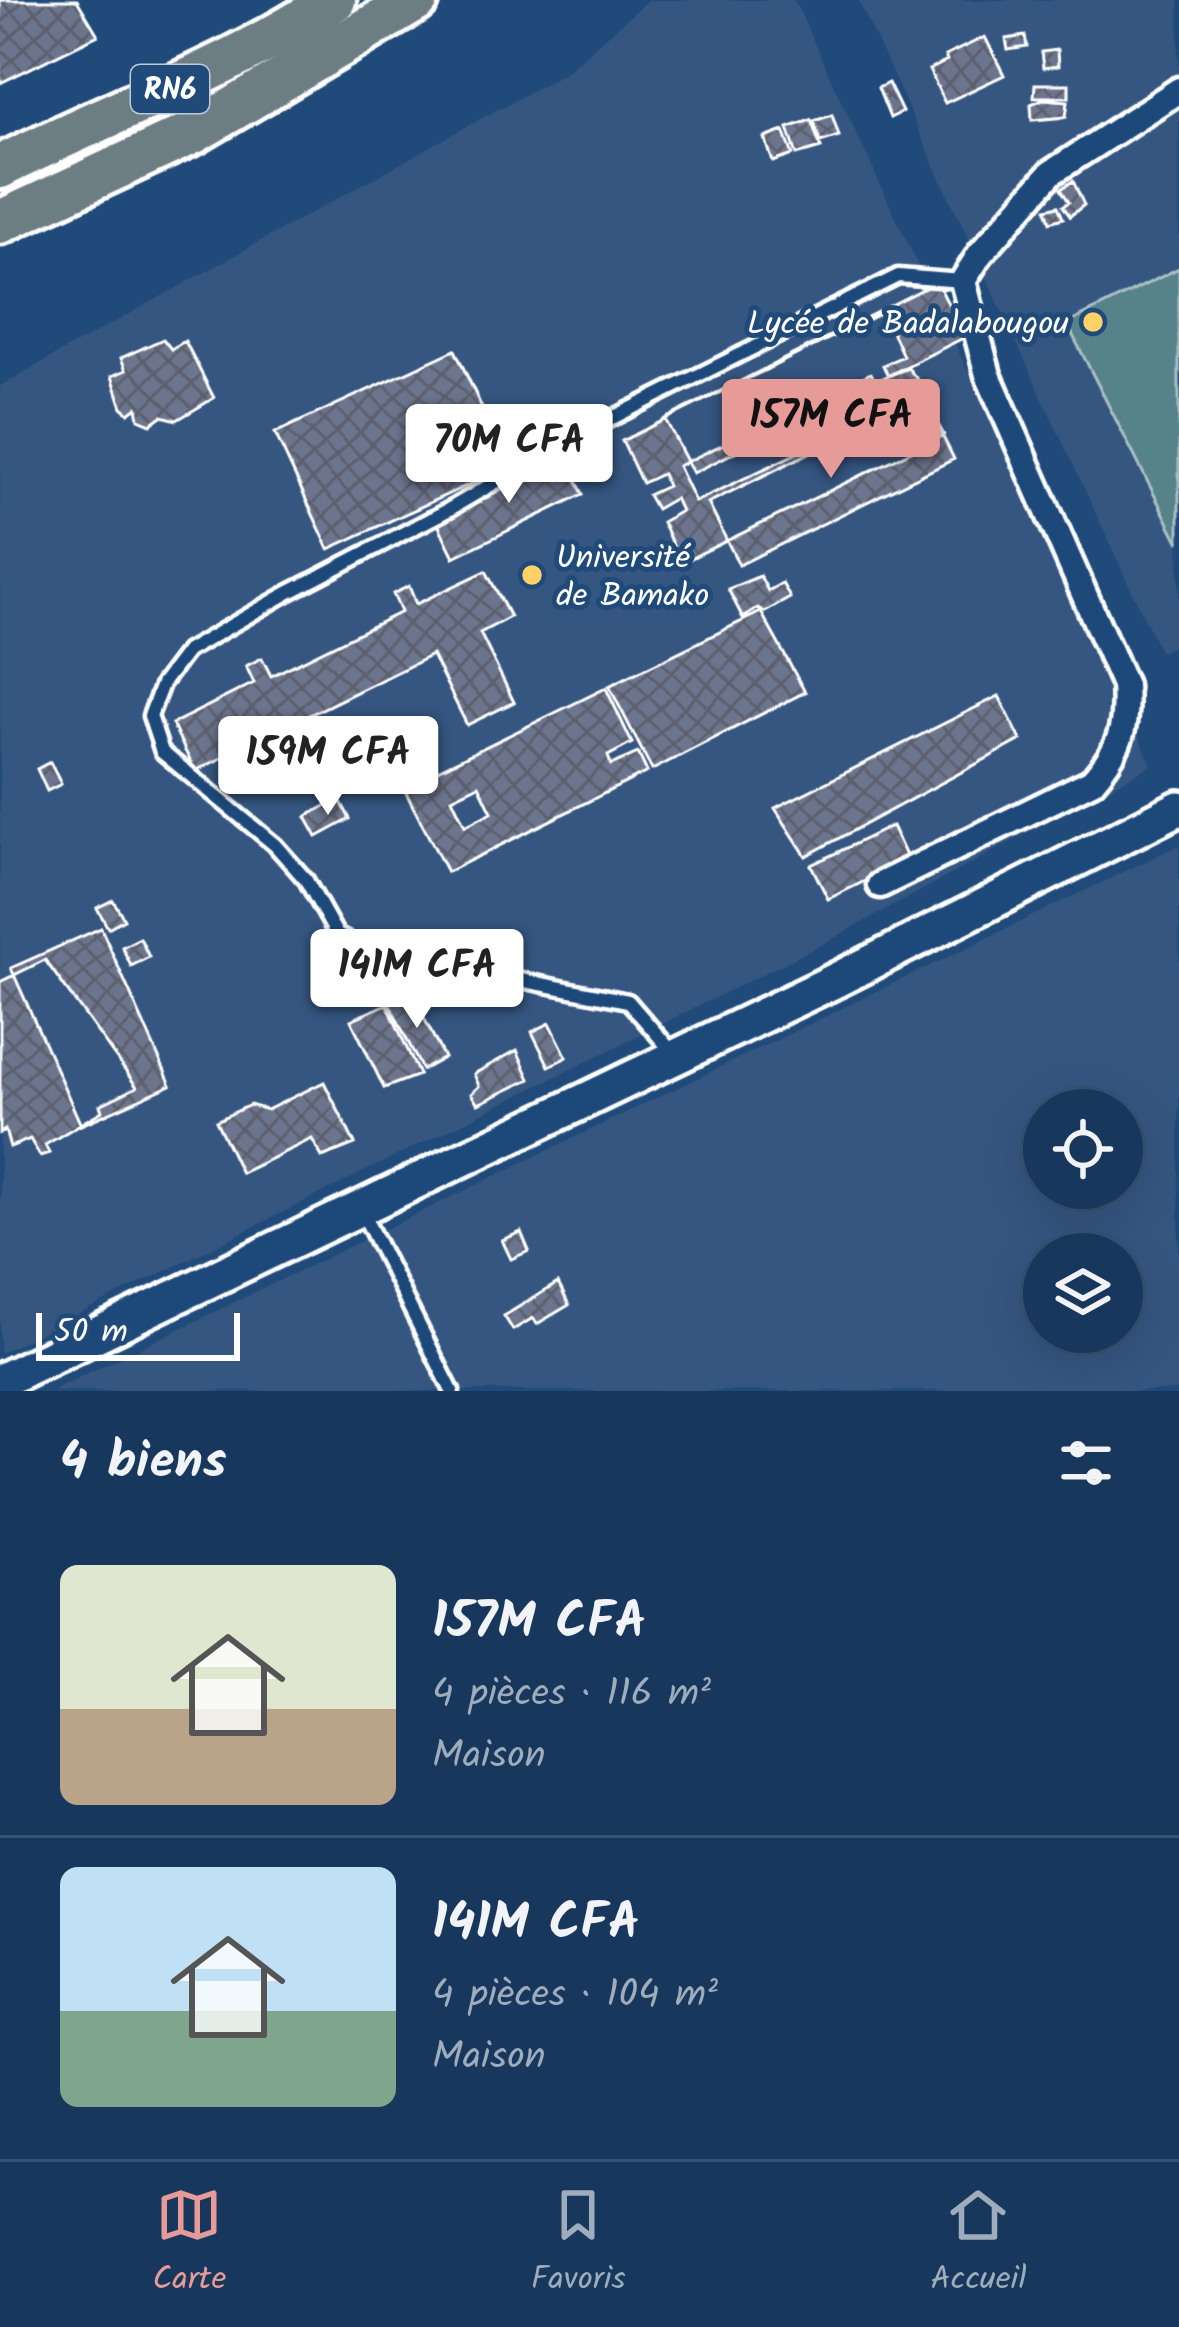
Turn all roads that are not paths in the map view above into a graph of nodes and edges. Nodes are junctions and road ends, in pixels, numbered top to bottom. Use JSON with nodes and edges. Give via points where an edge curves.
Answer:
{"nodes":[{"id":1,"x":334,"y":0,"type":"edge"},
{"id":2,"x":417,"y":0,"type":"edge"},
{"id":3,"x":1179,"y":90,"type":"edge"},
{"id":4,"x":0,"y":167,"type":"edge"},
{"id":5,"x":0,"y":222,"type":"edge"},
{"id":6,"x":963,"y":281,"type":"junction"},
{"id":7,"x":1179,"y":808,"type":"edge"},
{"id":8,"x":880,"y":885,"type":"dead end"},
{"id":9,"x":676,"y":1056,"type":"junction"},
{"id":10,"x":361,"y":1209,"type":"junction"},
{"id":11,"x":0,"y":1381,"type":"edge"},
{"id":12,"x":452,"y":1391,"type":"edge"}],
"edges":[{"from":1,"to":4,"type":"highway","number":"RN6"},
{"from":2,"to":5,"type":"highway","number":"RN6","via":[[194,133]]},
{"from":3,"to":6,"type":"street","via":[[1052,173]]},
{"from":6,"to":8,"type":"street","via":[[988,375],[1124,685],[1126,715],[1116,754],[1092,781]]},
{"from":6,"to":9,"type":"lane","via":[[898,277],[566,441],[187,652],[150,716],[161,752],[275,845],[337,934],[394,965],[628,1001]]},
{"from":7,"to":9,"type":"street"},
{"from":9,"to":10,"type":"street"},
{"from":10,"to":11,"type":"street"},
{"from":10,"to":12,"type":"lane"}]}
